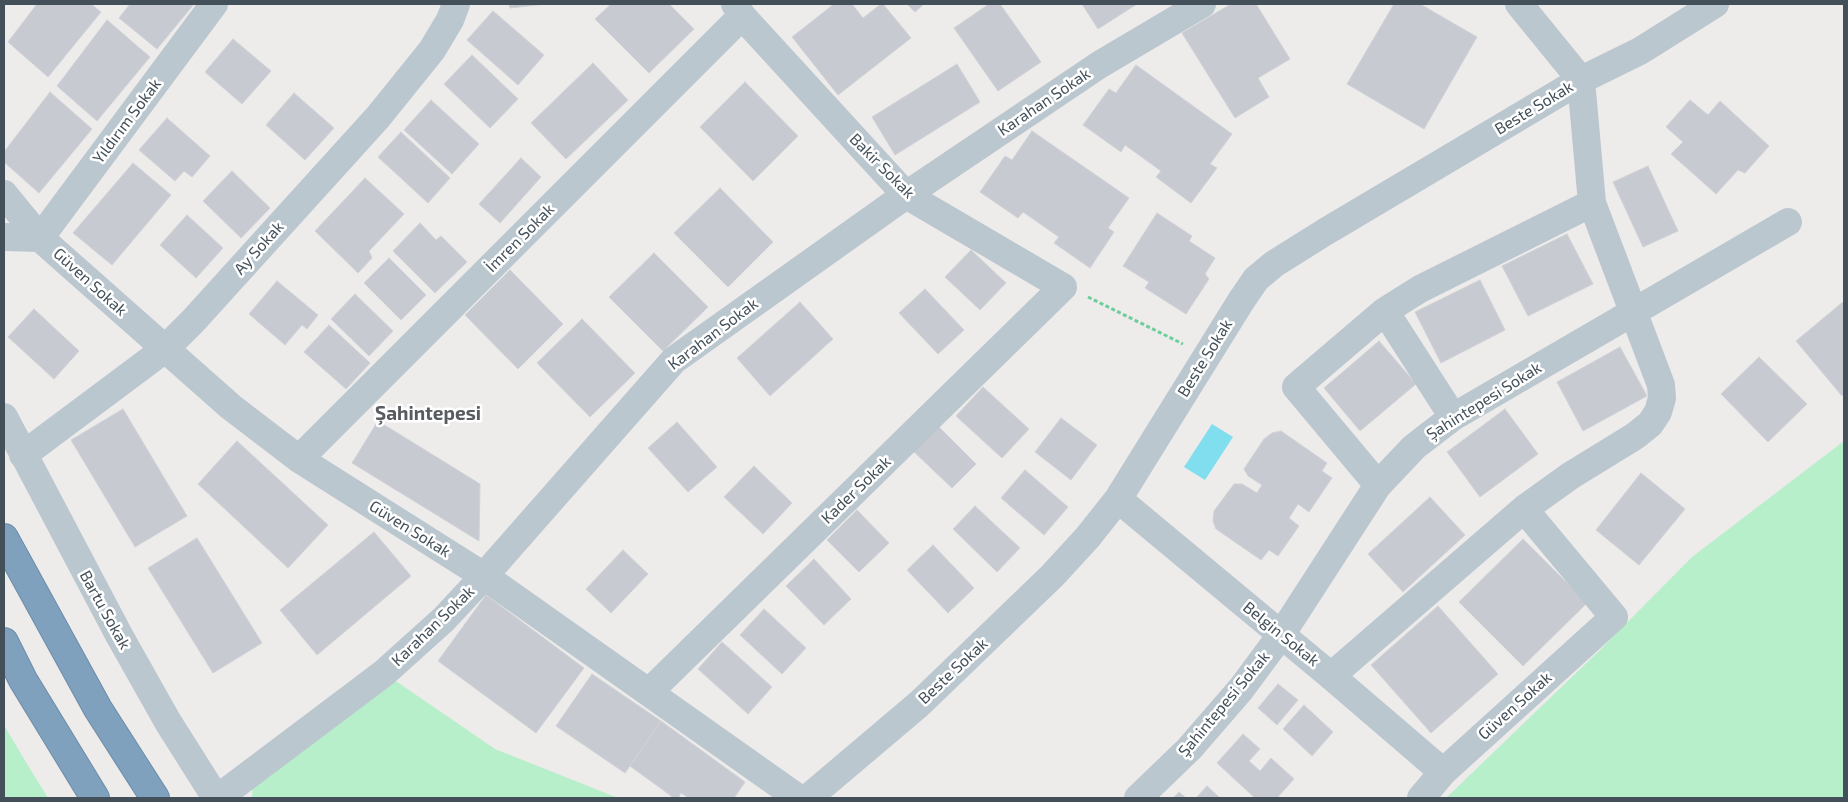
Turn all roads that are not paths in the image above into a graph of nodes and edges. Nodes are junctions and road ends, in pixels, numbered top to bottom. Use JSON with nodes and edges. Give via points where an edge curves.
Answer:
{"nodes":[{"id":1,"x":214,"y":4,"type":"edge"},
{"id":2,"x":456,"y":4,"type":"edge"},
{"id":3,"x":1202,"y":4,"type":"edge"},
{"id":4,"x":1518,"y":4,"type":"edge"},
{"id":5,"x":1715,"y":4,"type":"edge"},
{"id":6,"x":739,"y":10,"type":"edge"},
{"id":7,"x":1581,"y":80,"type":"junction"},
{"id":8,"x":4,"y":194,"type":"edge"},
{"id":9,"x":906,"y":195,"type":"junction"},
{"id":10,"x":1592,"y":202,"type":"junction"},
{"id":11,"x":1788,"y":222,"type":"dead end"},
{"id":12,"x":4,"y":237,"type":"edge"},
{"id":13,"x":40,"y":238,"type":"junction"},
{"id":14,"x":1063,"y":287,"type":"joint"},
{"id":15,"x":1385,"y":311,"type":"junction"},
{"id":16,"x":1633,"y":312,"type":"junction"},
{"id":17,"x":165,"y":349,"type":"junction"},
{"id":18,"x":1453,"y":416,"type":"junction"},
{"id":19,"x":4,"y":417,"type":"edge"},
{"id":20,"x":23,"y":455,"type":"junction"},
{"id":21,"x":299,"y":459,"type":"junction"},
{"id":22,"x":1378,"y":485,"type":"junction"},
{"id":23,"x":1118,"y":499,"type":"junction"},
{"id":24,"x":1524,"y":509,"type":"junction"},
{"id":25,"x":4,"y":538,"type":"edge"},
{"id":26,"x":484,"y":576,"type":"junction"},
{"id":27,"x":1281,"y":635,"type":"junction"},
{"id":28,"x":4,"y":642,"type":"edge"},
{"id":29,"x":1332,"y":676,"type":"junction"},
{"id":30,"x":649,"y":692,"type":"junction"},
{"id":31,"x":1442,"y":772,"type":"junction"},
{"id":32,"x":94,"y":798,"type":"edge"},
{"id":33,"x":155,"y":798,"type":"edge"},
{"id":34,"x":217,"y":798,"type":"edge"},
{"id":35,"x":798,"y":798,"type":"edge"},
{"id":36,"x":808,"y":798,"type":"edge"},
{"id":37,"x":1138,"y":798,"type":"edge"},
{"id":38,"x":1421,"y":798,"type":"edge"}],
"edges":[{"from":1,"to":13,"type":"street","name":"Yıldırım Sokak"},
{"from":2,"to":17,"type":"street","name":"Ay Sokak","via":[[432,50],[378,117]]},
{"from":3,"to":9,"type":"street","name":"Karahan Sokak","via":[[1099,65]]},
{"from":4,"to":7,"type":"street"},
{"from":5,"to":7,"type":"street","via":[[1640,52]]},
{"from":6,"to":9,"type":"street","name":"Bakir Sokak"},
{"from":6,"to":21,"type":"street","name":"İmren Sokak"},
{"from":7,"to":10,"type":"street","name":"Beste Sokak"},
{"from":7,"to":23,"type":"street","name":"Beste Sokak","via":[[1274,264],[1256,279]]},
{"from":8,"to":13,"type":"street","name":"Güven Sokak"},
{"from":9,"to":14,"type":"street","name":"Bakir Sokak"},
{"from":9,"to":26,"type":"street","name":"Karahan Sokak","via":[[674,360]]},
{"from":10,"to":15,"type":"street","via":[[1420,289]]},
{"from":10,"to":16,"type":"street","name":"Beste Sokak"},
{"from":11,"to":16,"type":"street","name":"Şahintepesi Sokak"},
{"from":12,"to":13,"type":"street"},
{"from":13,"to":17,"type":"street","name":"Güven Sokak"},
{"from":14,"to":30,"type":"street","name":"Kader Sokak"},
{"from":15,"to":18,"type":"street"},
{"from":15,"to":22,"type":"street","via":[[1296,387]]},
{"from":16,"to":18,"type":"street","name":"Şahintepesi Sokak"},
{"from":16,"to":24,"type":"street","name":"Beste Sokak","via":[[1661,385],[1658,412],[1650,424],[1635,436]]},
{"from":17,"to":20,"type":"street","name":"Ay Sokak"},
{"from":17,"to":21,"type":"street","name":"Güven Sokak","via":[[231,407]]},
{"from":18,"to":22,"type":"street","name":"Şahintepesi Sokak","via":[[1414,447]]},
{"from":19,"to":20,"type":"street","name":"Bartu Sokak"},
{"from":20,"to":34,"type":"street","name":"Bartu Sokak","via":[[119,636],[168,722]]},
{"from":21,"to":26,"type":"street","name":"Güven Sokak"},
{"from":22,"to":27,"type":"street","name":"Şahintepesi Sokak"},
{"from":23,"to":27,"type":"street","name":"Belgin Sokak"},
{"from":23,"to":36,"type":"street","name":"Beste Sokak","via":[[1052,576],[983,643],[919,704]]},
{"from":24,"to":29,"type":"street","name":"Beste Sokak"},
{"from":24,"to":31,"type":"street","name":"Güven Sokak","via":[[1614,618]]},
{"from":25,"to":33,"type":"highway","via":[[98,708]]},
{"from":26,"to":30,"type":"street","name":"Güven Sokak"},
{"from":26,"to":34,"type":"street","name":"Karahan Sokak","via":[[444,619],[384,674]]},
{"from":27,"to":29,"type":"street","name":"Belgin Sokak"},
{"from":27,"to":37,"type":"street","name":"Şahintepesi Sokak","via":[[1235,696],[1189,749]]},
{"from":28,"to":32,"type":"highway","via":[[23,680]]},
{"from":29,"to":31,"type":"street","name":"Belgin Sokak"},
{"from":30,"to":35,"type":"street","name":"Güven Sokak"},
{"from":31,"to":38,"type":"street","name":"Güven Sokak"}]}
